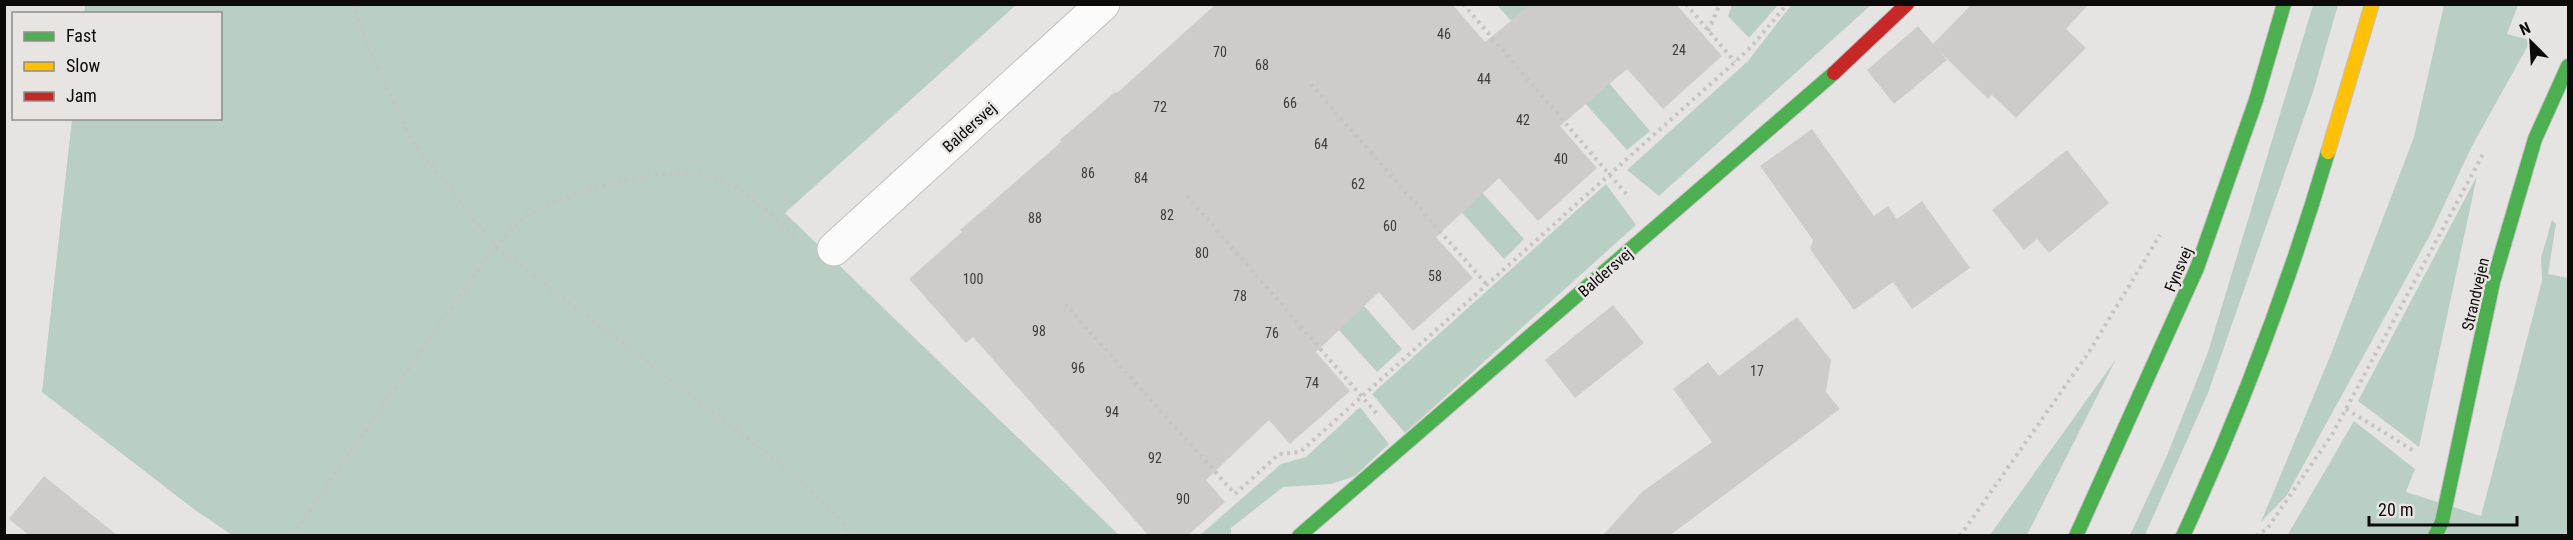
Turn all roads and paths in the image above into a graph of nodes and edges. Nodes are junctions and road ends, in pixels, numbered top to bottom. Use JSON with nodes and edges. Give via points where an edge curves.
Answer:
{"nodes":[{"id":1,"x":353,"y":4,"type":"edge"},
{"id":2,"x":1103,"y":4,"type":"edge"},
{"id":3,"x":1463,"y":4,"type":"edge"},
{"id":4,"x":1686,"y":4,"type":"edge"},
{"id":5,"x":1720,"y":4,"type":"edge"},
{"id":6,"x":1787,"y":4,"type":"edge"},
{"id":7,"x":1907,"y":4,"type":"edge"},
{"id":8,"x":2284,"y":4,"type":"edge"},
{"id":9,"x":2372,"y":4,"type":"edge"},
{"id":10,"x":1708,"y":31,"type":"junction"},
{"id":11,"x":1735,"y":62,"type":"junction"},
{"id":12,"x":2568,"y":66,"type":"edge"},
{"id":13,"x":1311,"y":84,"type":"dead end"},
{"id":14,"x":2487,"y":148,"type":"dead end"},
{"id":15,"x":1611,"y":174,"type":"junction"},
{"id":16,"x":1187,"y":196,"type":"dead end"},
{"id":17,"x":1630,"y":199,"type":"dead end"},
{"id":18,"x":2163,"y":231,"type":"dead end"},
{"id":19,"x":495,"y":246,"type":"junction"},
{"id":20,"x":834,"y":249,"type":"joint"},
{"id":21,"x":1487,"y":285,"type":"junction"},
{"id":22,"x":1065,"y":303,"type":"dead end"},
{"id":23,"x":1363,"y":396,"type":"junction"},
{"id":24,"x":2346,"y":410,"type":"junction"},
{"id":25,"x":2454,"y":464,"type":"junction"},
{"id":26,"x":292,"y":536,"type":"edge"},
{"id":27,"x":852,"y":536,"type":"edge"},
{"id":28,"x":1299,"y":536,"type":"edge"},
{"id":29,"x":1960,"y":536,"type":"edge"},
{"id":30,"x":2076,"y":536,"type":"edge"},
{"id":31,"x":2183,"y":536,"type":"edge"},
{"id":32,"x":2256,"y":536,"type":"edge"},
{"id":33,"x":2435,"y":536,"type":"edge"}],
"edges":[{"from":1,"to":19,"type":"path","via":[[411,139]]},
{"from":2,"to":20,"type":"street","name":"Baldersvej"},
{"from":3,"to":15,"type":"path"},
{"from":4,"to":10,"type":"path"},
{"from":5,"to":10,"type":"path"},
{"from":6,"to":11,"type":"path"},
{"from":7,"to":28,"type":"street","name":"Baldersvej","via":[[1862,50]]},
{"from":8,"to":30,"type":"street","name":"Fynsvej","via":[[2256,100],[2198,268]]},
{"from":9,"to":31,"type":"street","via":[[2309,216],[2219,458]]},
{"from":10,"to":11,"type":"path"},
{"from":11,"to":15,"type":"path"},
{"from":12,"to":25,"type":"street","name":"Strandvejen","via":[[2535,139],[2493,282]]},
{"from":13,"to":21,"type":"path"},
{"from":14,"to":24,"type":"path"},
{"from":15,"to":17,"type":"path"},
{"from":15,"to":21,"type":"path"},
{"from":16,"to":23,"type":"path"},
{"from":18,"to":29,"type":"path","via":[[2089,352]]},
{"from":19,"to":20,"type":"path","via":[[534,211],[632,178],[672,172],[717,178],[751,197],[805,245]]},
{"from":19,"to":26,"type":"path"},
{"from":19,"to":27,"type":"path","via":[[777,460],[838,516]]},
{"from":21,"to":23,"type":"path"},
{"from":22,"to":23,"type":"path","via":[[1235,494],[1279,454],[1300,452]]},
{"from":24,"to":25,"type":"path","via":[[2420,455]]},
{"from":24,"to":32,"type":"path","via":[[2267,529]]},
{"from":25,"to":33,"type":"street","name":"Strandvejen","via":[[2442,522]]}]}
